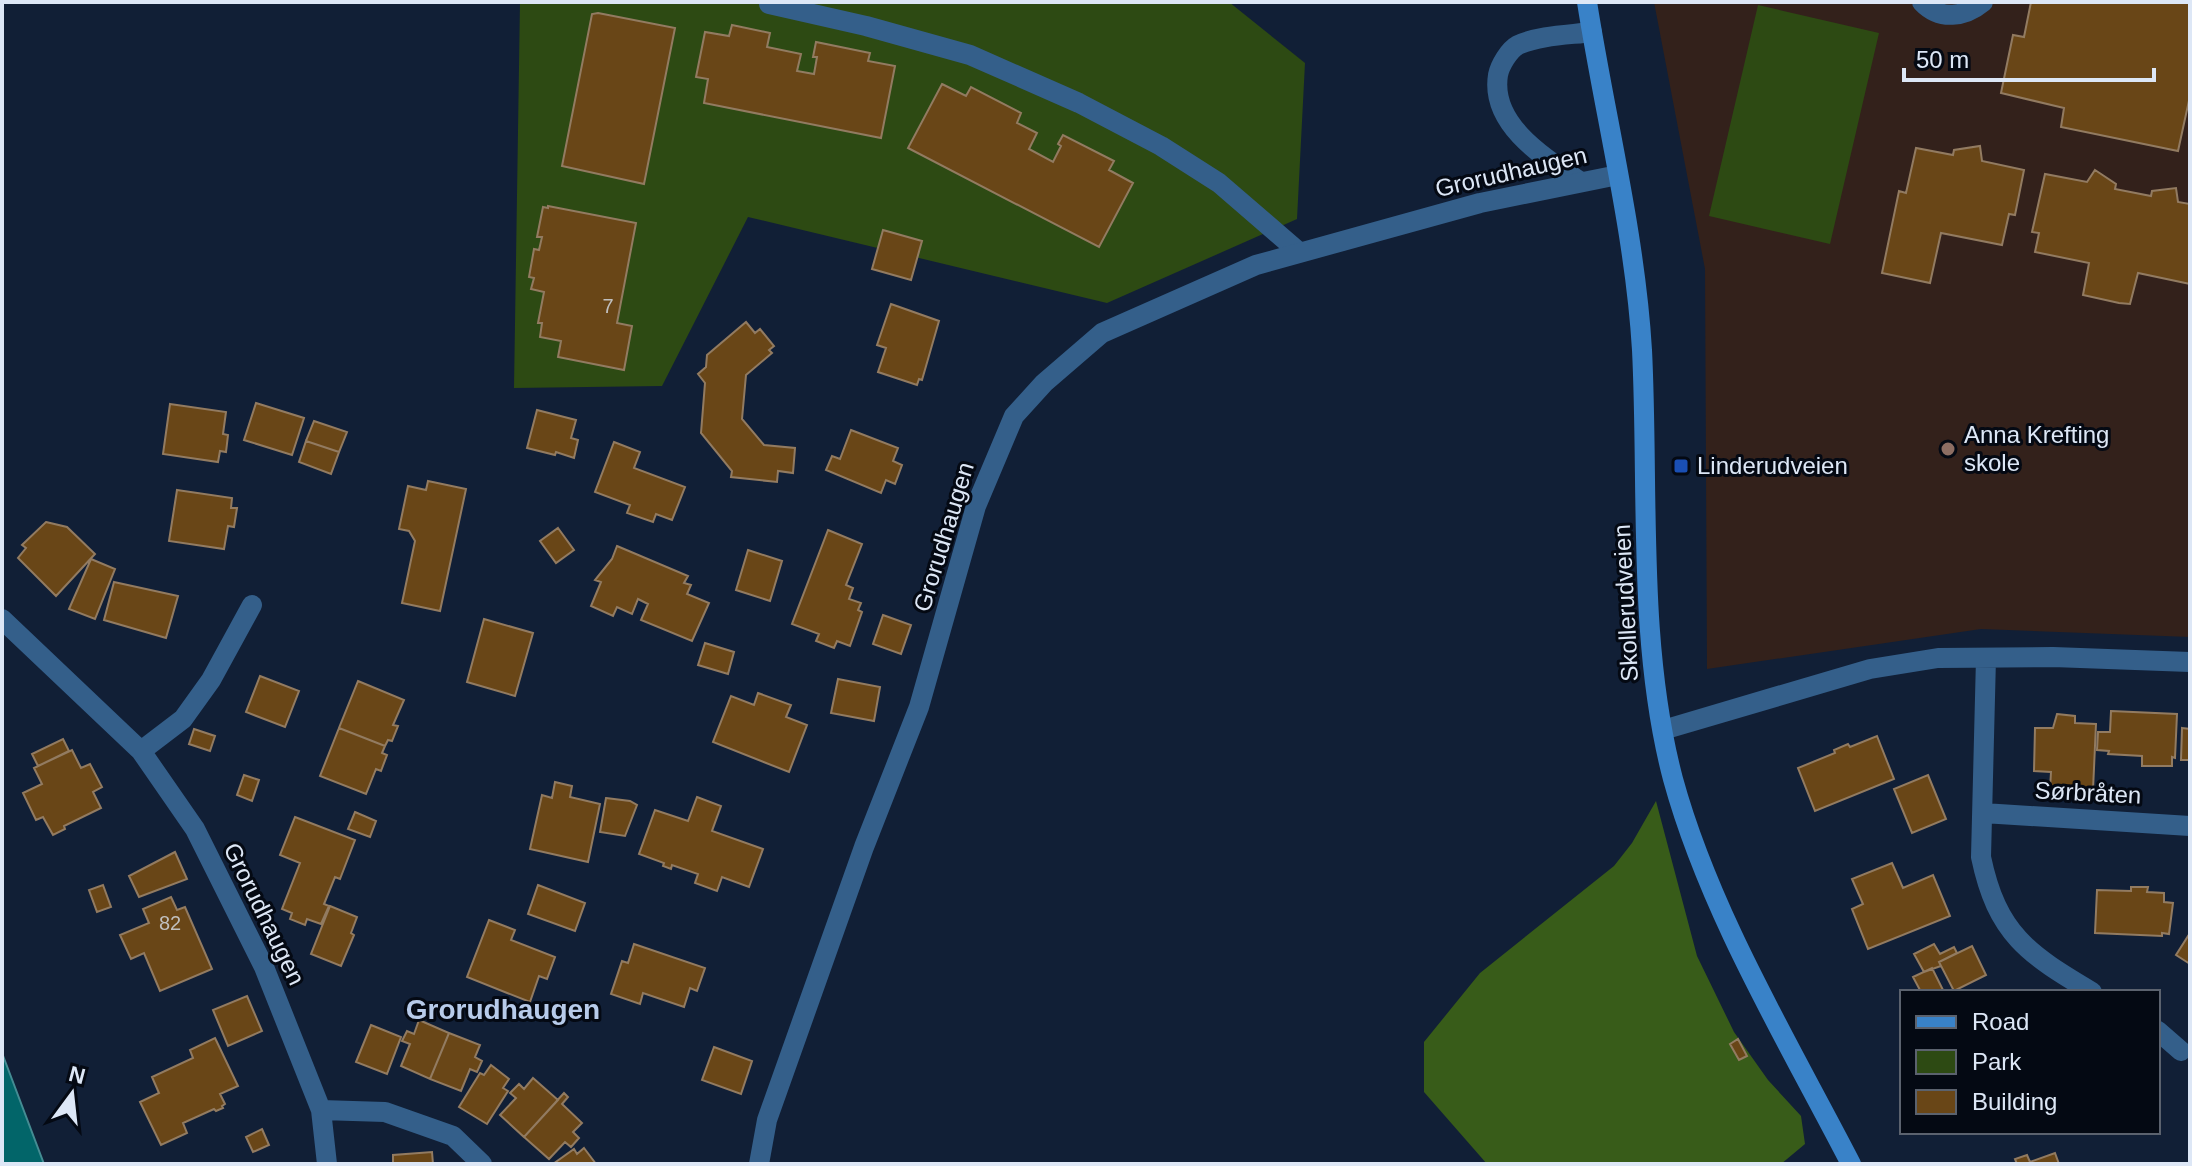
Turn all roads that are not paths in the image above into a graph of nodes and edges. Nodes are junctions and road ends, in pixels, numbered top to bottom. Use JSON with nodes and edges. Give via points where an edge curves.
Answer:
{"nodes":[{"id":1,"x":1587,"y":2,"type":"edge"},
{"id":2,"x":1922,"y":2,"type":"edge"},
{"id":3,"x":1983,"y":2,"type":"edge"},
{"id":4,"x":769,"y":4,"type":"edge"},
{"id":5,"x":1592,"y":32,"type":"junction"},
{"id":6,"x":1618,"y":175,"type":"junction"},
{"id":7,"x":1581,"y":182,"type":"junction"},
{"id":8,"x":1299,"y":252,"type":"junction"},
{"id":9,"x":252,"y":605,"type":"dead end"},
{"id":10,"x":2,"y":619,"type":"edge"},
{"id":11,"x":1986,"y":658,"type":"junction"},
{"id":12,"x":2190,"y":662,"type":"edge"},
{"id":13,"x":1663,"y":730,"type":"junction"},
{"id":14,"x":141,"y":751,"type":"junction"},
{"id":15,"x":1983,"y":813,"type":"junction"},
{"id":16,"x":2190,"y":826,"type":"edge"},
{"id":17,"x":2089,"y":990,"type":"edge"},
{"id":18,"x":2160,"y":1033,"type":"edge"},
{"id":19,"x":2181,"y":1051,"type":"dead end"},
{"id":20,"x":321,"y":1110,"type":"junction"},
{"id":21,"x":327,"y":1164,"type":"edge"},
{"id":22,"x":482,"y":1164,"type":"edge"},
{"id":23,"x":759,"y":1164,"type":"edge"},
{"id":24,"x":1851,"y":1164,"type":"edge"}],
"edges":[{"from":1,"to":5,"type":"street","name":"Skollerudveien"},
{"from":2,"to":3,"type":"street","via":[[1941,14],[1959,15]]},
{"from":4,"to":8,"type":"street","via":[[970,55],[1079,103],[1219,183]]},
{"from":5,"to":6,"type":"street","name":"Skollerudveien"},
{"from":5,"to":7,"type":"street","via":[[1516,46],[1499,67],[1496,88],[1515,130]]},
{"from":6,"to":7,"type":"street","name":"Grorudhaugen"},
{"from":6,"to":13,"type":"street","name":"Skollerudveien","via":[[1642,347],[1653,672]]},
{"from":7,"to":8,"type":"street","name":"Grorudhaugen"},
{"from":8,"to":23,"type":"street","name":"Grorudhaugen","via":[[1256,265],[1102,333],[1014,416],[976,506],[919,707],[767,1120]]},
{"from":9,"to":14,"type":"street","via":[[183,719]]},
{"from":10,"to":14,"type":"street","name":"Grorudhaugen"},
{"from":11,"to":12,"type":"street"},
{"from":11,"to":13,"type":"street","via":[[1938,658],[1870,669]]},
{"from":11,"to":15,"type":"street"},
{"from":13,"to":24,"type":"street","name":"Skollerudveien","via":[[1673,779],[1733,935]]},
{"from":14,"to":20,"type":"street","name":"Grorudhaugen","via":[[195,829],[264,967]]},
{"from":15,"to":16,"type":"street","name":"Sørbråten"},
{"from":15,"to":17,"type":"street","via":[[1986,879],[2013,936],[2044,964]]},
{"from":18,"to":19,"type":"street"},
{"from":20,"to":21,"type":"street","name":"Grorudhaugen"},
{"from":20,"to":22,"type":"street","via":[[385,1112],[453,1136]]}]}
